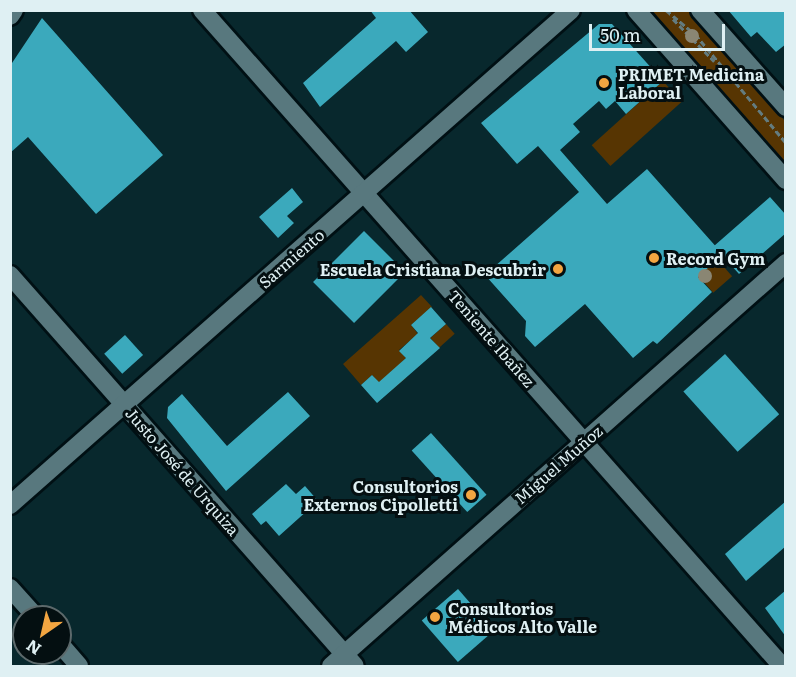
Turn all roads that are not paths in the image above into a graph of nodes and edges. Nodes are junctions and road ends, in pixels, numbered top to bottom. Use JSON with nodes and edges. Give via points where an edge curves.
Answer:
{"nodes":[{"id":1,"x":14,"y":10,"type":"edge"},
{"id":2,"x":202,"y":10,"type":"edge"},
{"id":3,"x":571,"y":10,"type":"edge"},
{"id":4,"x":636,"y":10,"type":"edge"},
{"id":5,"x":700,"y":10,"type":"edge"},
{"id":6,"x":10,"y":16,"type":"edge"},
{"id":7,"x":786,"y":107,"type":"edge"},
{"id":8,"x":786,"y":180,"type":"edge"},
{"id":9,"x":364,"y":193,"type":"junction"},
{"id":10,"x":786,"y":262,"type":"edge"},
{"id":11,"x":10,"y":275,"type":"edge"},
{"id":12,"x":124,"y":405,"type":"junction"},
{"id":13,"x":583,"y":441,"type":"junction"},
{"id":14,"x":10,"y":505,"type":"edge"},
{"id":15,"x":10,"y":588,"type":"edge"},
{"id":16,"x":25,"y":605,"type":"edge"},
{"id":17,"x":343,"y":662,"type":"edge"},
{"id":18,"x":782,"y":666,"type":"edge"}],
"edges":[{"from":1,"to":6,"type":"street"},
{"from":2,"to":9,"type":"street","name":"Teniente Ibañez"},
{"from":3,"to":9,"type":"street","name":"Sarmiento"},
{"from":4,"to":8,"type":"street"},
{"from":5,"to":7,"type":"street"},
{"from":9,"to":12,"type":"street","name":"Sarmiento"},
{"from":9,"to":13,"type":"street","name":"Teniente Ibañez"},
{"from":10,"to":13,"type":"street","name":"Miguel Muñoz"},
{"from":11,"to":12,"type":"street","name":"Justo José de Urquiza"},
{"from":12,"to":14,"type":"street","name":"Sarmiento"},
{"from":12,"to":17,"type":"street","name":"Justo José de Urquiza"},
{"from":13,"to":17,"type":"street","name":"Miguel Muñoz"},
{"from":13,"to":18,"type":"street","name":"Teniente Ibañez"},
{"from":15,"to":16,"type":"street"}]}
